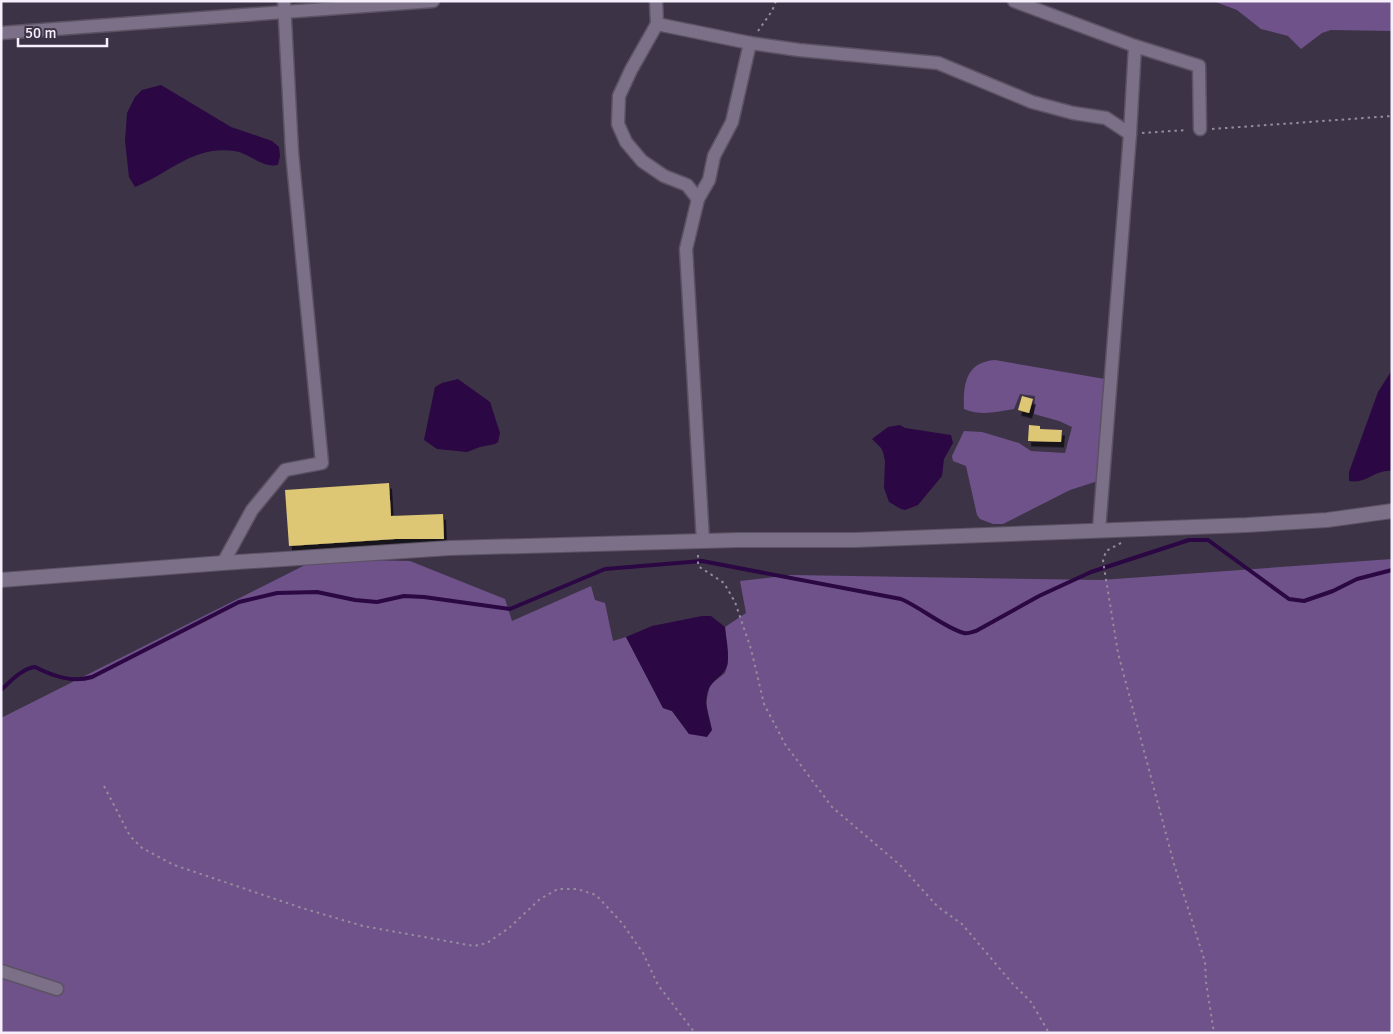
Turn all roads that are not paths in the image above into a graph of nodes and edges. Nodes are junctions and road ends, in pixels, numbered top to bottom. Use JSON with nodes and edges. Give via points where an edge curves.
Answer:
{"nodes":[{"id":1,"x":433,"y":1,"type":"edge"},
{"id":2,"x":656,"y":1,"type":"edge"},
{"id":3,"x":1014,"y":1,"type":"edge"},
{"id":4,"x":284,"y":7,"type":"edge"},
{"id":5,"x":657,"y":24,"type":"junction"},
{"id":6,"x":1,"y":33,"type":"edge"},
{"id":7,"x":750,"y":43,"type":"junction"},
{"id":8,"x":1135,"y":46,"type":"junction"},
{"id":9,"x":1200,"y":130,"type":"road end"},
{"id":10,"x":1130,"y":134,"type":"junction"},
{"id":11,"x":698,"y":199,"type":"junction"},
{"id":12,"x":1392,"y":511,"type":"edge"},
{"id":13,"x":1099,"y":530,"type":"junction"},
{"id":14,"x":703,"y":541,"type":"junction"},
{"id":15,"x":223,"y":563,"type":"junction"},
{"id":16,"x":1,"y":580,"type":"edge"},
{"id":17,"x":1,"y":971,"type":"edge"},
{"id":18,"x":57,"y":988,"type":"dead end"}],
"edges":[{"from":1,"to":4,"type":"street"},
{"from":2,"to":5,"type":"street"},
{"from":3,"to":8,"type":"street"},
{"from":4,"to":6,"type":"street"},
{"from":4,"to":15,"type":"street","via":[[292,152],[322,463],[285,470],[252,510]]},
{"from":5,"to":7,"type":"street"},
{"from":5,"to":11,"type":"street","via":[[619,96],[618,124],[626,142],[642,161],[664,176],[687,185]]},
{"from":7,"to":10,"type":"street","via":[[938,63],[1032,102],[1106,118]]},
{"from":7,"to":11,"type":"street","via":[[732,122],[714,156],[709,180]]},
{"from":8,"to":9,"type":"street","via":[[1199,66]]},
{"from":8,"to":10,"type":"street"},
{"from":10,"to":13,"type":"street"},
{"from":11,"to":14,"type":"street","via":[[686,250]]},
{"from":12,"to":13,"type":"street","via":[[1327,520]]},
{"from":13,"to":14,"type":"street","via":[[855,540]]},
{"from":14,"to":15,"type":"street","via":[[450,548]]},
{"from":15,"to":16,"type":"street"},
{"from":17,"to":18,"type":"street"}]}
